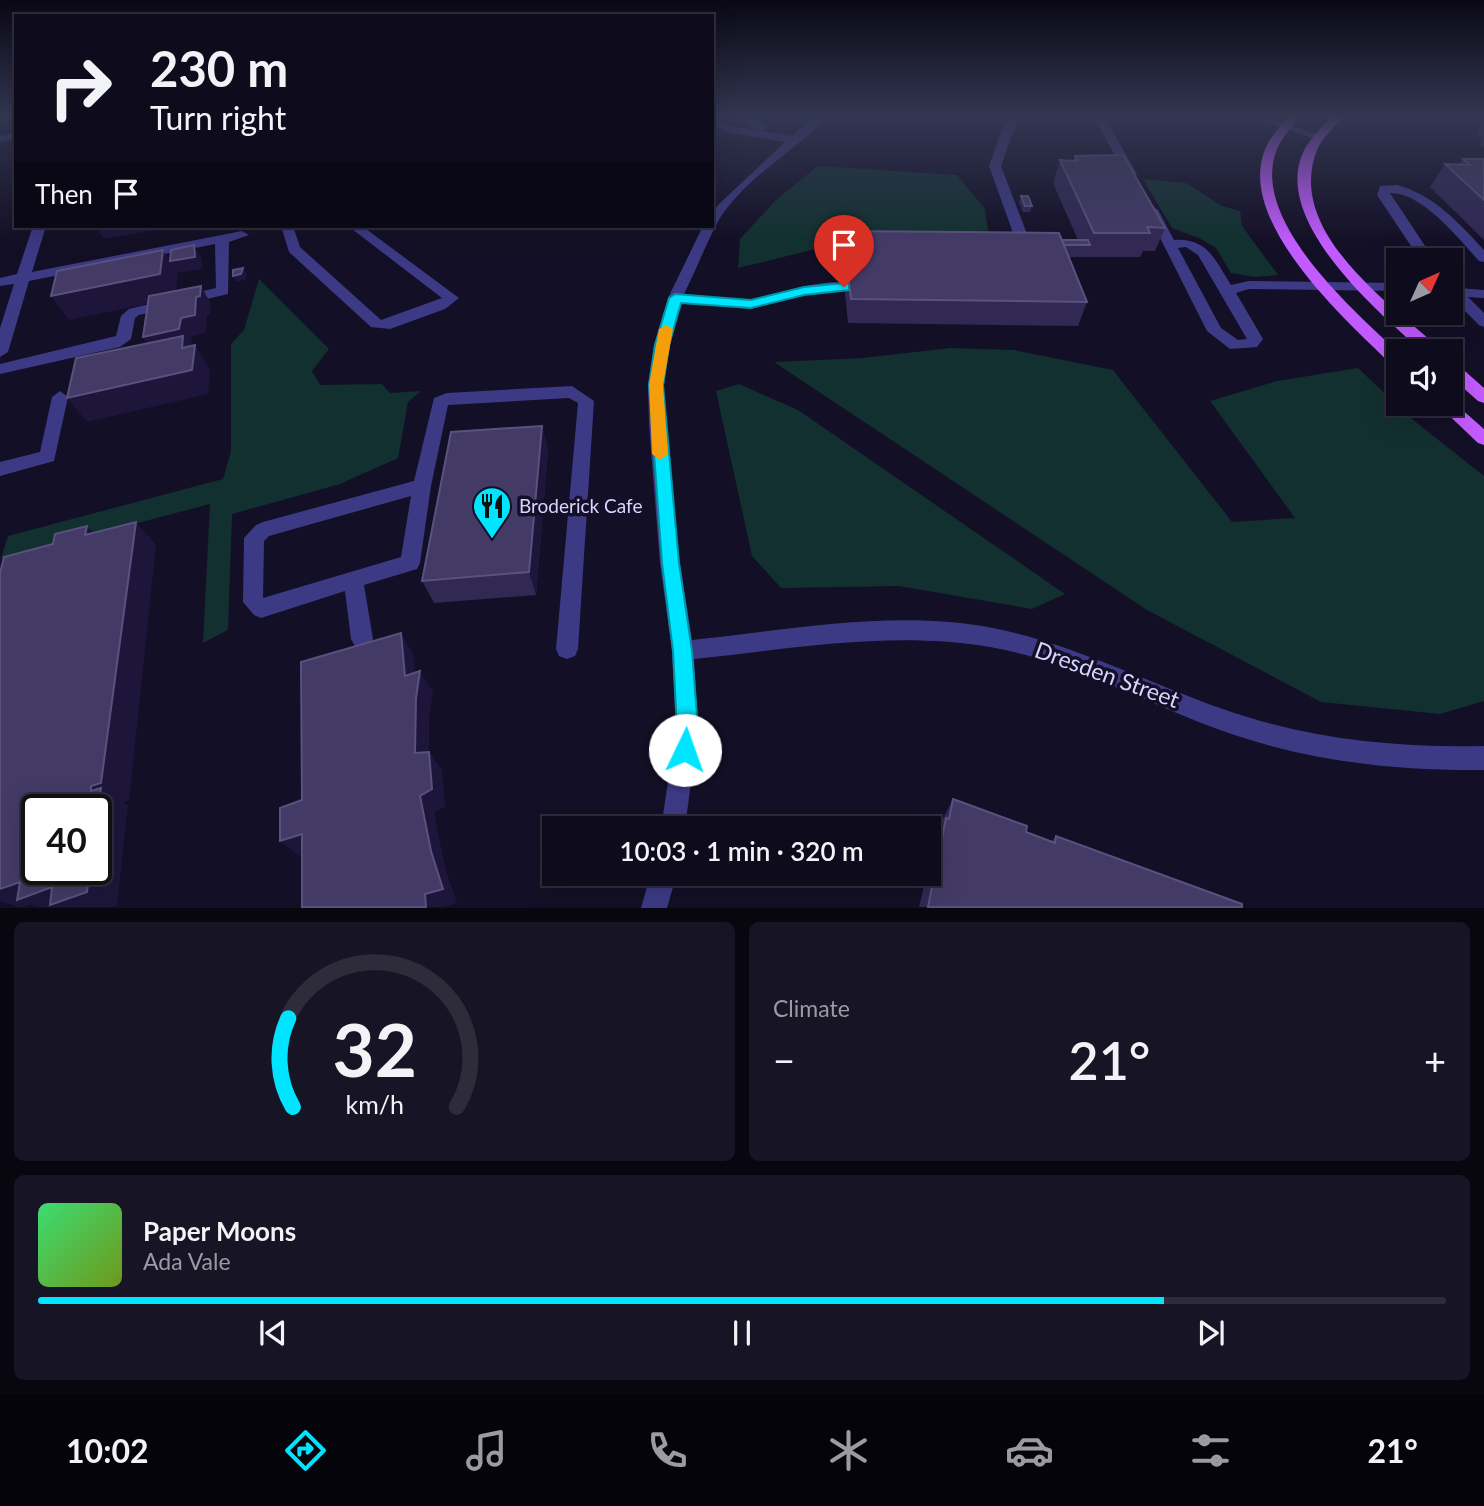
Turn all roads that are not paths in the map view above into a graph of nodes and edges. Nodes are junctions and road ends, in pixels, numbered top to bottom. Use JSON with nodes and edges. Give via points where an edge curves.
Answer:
{"nodes":[{"id":1,"x":774,"y":158,"type":"edge"},
{"id":2,"x":998,"y":158,"type":"edge"},
{"id":3,"x":1122,"y":158,"type":"edge"},
{"id":4,"x":1268,"y":158,"type":"edge"},
{"id":5,"x":1307,"y":158,"type":"edge"},
{"id":6,"x":714,"y":220,"type":"edge"},
{"id":7,"x":37,"y":228,"type":"edge"},
{"id":8,"x":288,"y":228,"type":"edge"},
{"id":9,"x":357,"y":228,"type":"edge"},
{"id":10,"x":709,"y":228,"type":"edge"},
{"id":11,"x":242,"y":235,"type":"dead end"},
{"id":12,"x":222,"y":239,"type":"junction"},
{"id":13,"x":1171,"y":244,"type":"junction"},
{"id":14,"x":1419,"y":248,"type":"edge"},
{"id":15,"x":1028,"y":256,"type":"edge"},
{"id":16,"x":1484,"y":258,"type":"edge"},
{"id":17,"x":23,"y":278,"type":"junction"},
{"id":18,"x":0,"y":282,"type":"edge"},
{"id":19,"x":844,"y":287,"type":"dead end"},
{"id":20,"x":1363,"y":287,"type":"junction"},
{"id":21,"x":1386,"y":287,"type":"edge"},
{"id":22,"x":1227,"y":291,"type":"junction"},
{"id":23,"x":1327,"y":292,"type":"junction"},
{"id":24,"x":1463,"y":293,"type":"edge"},
{"id":25,"x":1484,"y":294,"type":"edge"},
{"id":26,"x":675,"y":298,"type":"junction"},
{"id":27,"x":1374,"y":298,"type":"junction"},
{"id":28,"x":1386,"y":298,"type":"edge"},
{"id":29,"x":1463,"y":303,"type":"edge"},
{"id":30,"x":1484,"y":322,"type":"edge"},
{"id":31,"x":1419,"y":339,"type":"edge"},
{"id":32,"x":1386,"y":349,"type":"edge"},
{"id":33,"x":0,"y":352,"type":"edge"},
{"id":34,"x":0,"y":369,"type":"edge"},
{"id":35,"x":1463,"y":379,"type":"edge"},
{"id":36,"x":60,"y":397,"type":"dead end"},
{"id":37,"x":1484,"y":397,"type":"edge"},
{"id":38,"x":1458,"y":416,"type":"edge"},
{"id":39,"x":1484,"y":439,"type":"edge"},
{"id":40,"x":0,"y":469,"type":"edge"},
{"id":41,"x":422,"y":486,"type":"junction"},
{"id":42,"x":354,"y":580,"type":"junction"},
{"id":43,"x":362,"y":639,"type":"dead end"},
{"id":44,"x":567,"y":649,"type":"dead end"},
{"id":45,"x":682,"y":651,"type":"junction"},
{"id":46,"x":1484,"y":758,"type":"edge"},
{"id":47,"x":675,"y":816,"type":"edge"},
{"id":48,"x":660,"y":886,"type":"edge"},
{"id":49,"x":654,"y":908,"type":"edge"}],
"edges":[{"from":1,"to":6,"type":"street","via":[[740,188]]},
{"from":2,"to":15,"type":"street","via":[[995,166]]},
{"from":3,"to":13,"type":"street"},
{"from":4,"to":23,"type":"main road","via":[[1270,201],[1286,240]]},
{"from":5,"to":20,"type":"main road","via":[[1303,185],[1308,210],[1328,246]]},
{"from":7,"to":17,"type":"street"},
{"from":8,"to":9,"type":"street","via":[[294,249],[376,324],[385,326],[452,298]]},
{"from":10,"to":26,"type":"street"},
{"from":11,"to":12,"type":"street"},
{"from":12,"to":17,"type":"street"},
{"from":12,"to":34,"type":"street","via":[[223,291],[134,312],[128,316],[123,339],[116,343]]},
{"from":13,"to":22,"type":"street","via":[[1198,247]]},
{"from":13,"to":22,"type":"street","via":[[1172,254],[1215,331],[1235,345],[1248,345],[1254,334]]},
{"from":14,"to":16,"type":"street","via":[[1393,203],[1383,195],[1384,189],[1405,189],[1419,195]]},
{"from":17,"to":18,"type":"street"},
{"from":17,"to":33,"type":"street"},
{"from":19,"to":26,"type":"street","via":[[751,304]]},
{"from":20,"to":21,"type":"street"},
{"from":20,"to":23,"type":"street"},
{"from":20,"to":27,"type":"main road"},
{"from":22,"to":23,"type":"street","via":[[1253,297]]},
{"from":23,"to":27,"type":"street"},
{"from":23,"to":32,"type":"main road"},
{"from":24,"to":25,"type":"street"},
{"from":26,"to":45,"type":"street","via":[[656,385]]},
{"from":27,"to":28,"type":"street"},
{"from":27,"to":31,"type":"main road"},
{"from":29,"to":30,"type":"street"},
{"from":35,"to":37,"type":"main road"},
{"from":36,"to":40,"type":"street","via":[[48,456]]},
{"from":38,"to":39,"type":"main road"},
{"from":41,"to":42,"type":"street","via":[[410,563]]},
{"from":41,"to":42,"type":"street","via":[[263,530],[254,538],[253,602],[261,609]]},
{"from":41,"to":44,"type":"street","via":[[440,402],[572,392],[586,401]]},
{"from":42,"to":43,"type":"street"},
{"from":45,"to":46,"type":"street","name":"Dresden Street","via":[[872,632],[989,637],[1063,655],[1225,720],[1313,745],[1414,759]]},
{"from":45,"to":47,"type":"street","via":[[687,729]]},
{"from":48,"to":49,"type":"street"}]}
